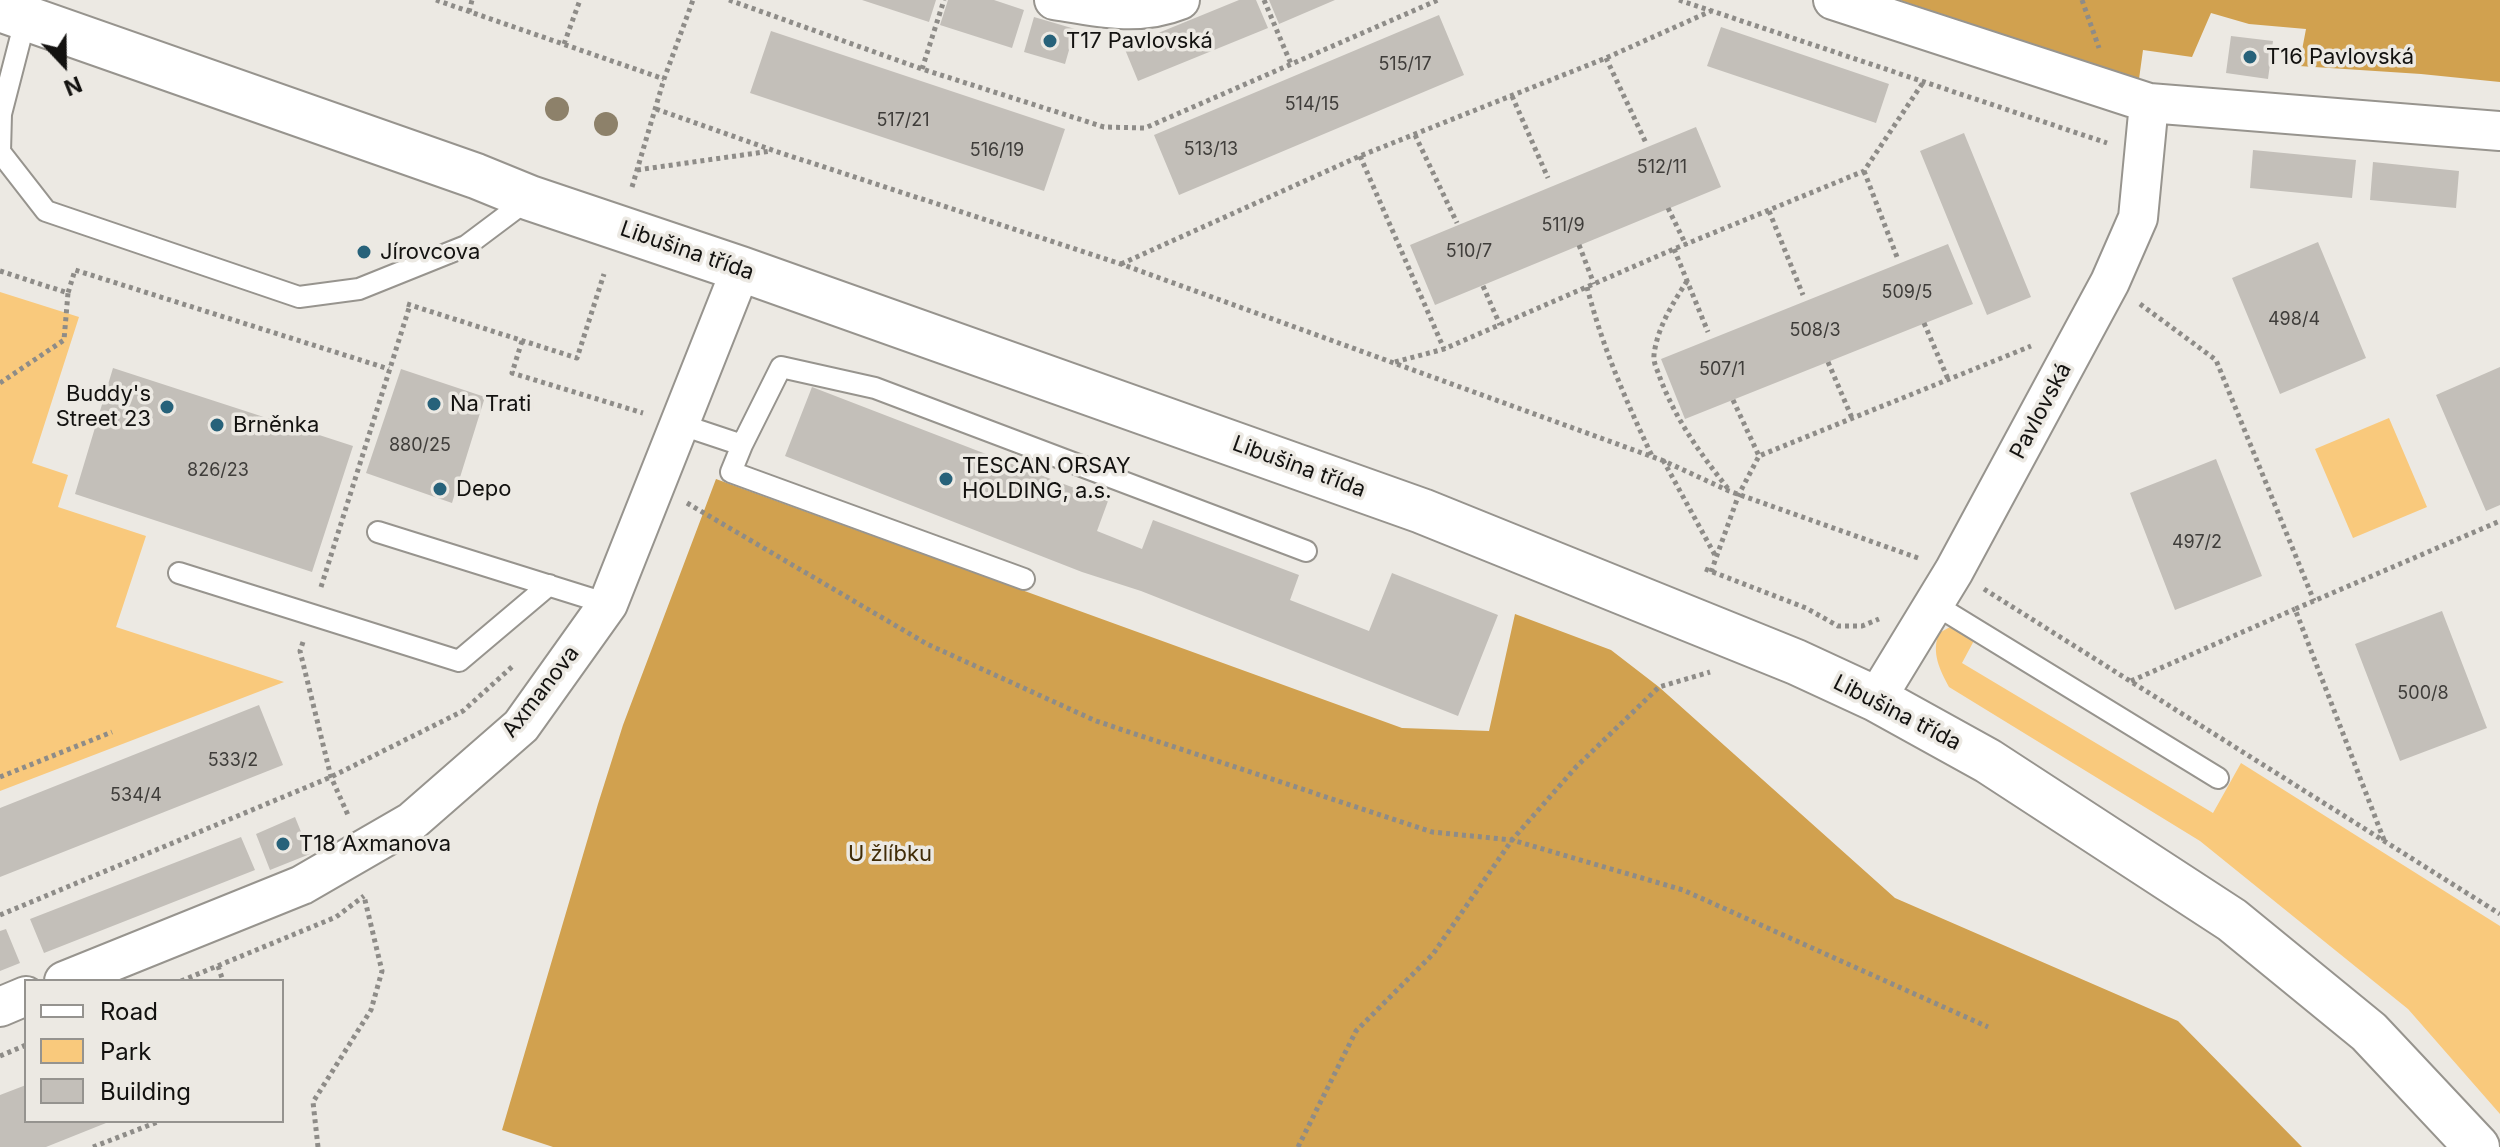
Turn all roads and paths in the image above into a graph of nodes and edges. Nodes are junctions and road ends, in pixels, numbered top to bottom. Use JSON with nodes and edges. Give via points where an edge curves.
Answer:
{"nodes":[{"id":1,"x":436,"y":0,"type":"edge"},
{"id":2,"x":472,"y":0,"type":"edge"},
{"id":3,"x":580,"y":0,"type":"edge"},
{"id":4,"x":693,"y":0,"type":"edge"},
{"id":5,"x":729,"y":0,"type":"edge"},
{"id":6,"x":944,"y":0,"type":"edge"},
{"id":7,"x":1054,"y":0,"type":"edge"},
{"id":8,"x":1180,"y":0,"type":"edge"},
{"id":9,"x":1264,"y":0,"type":"edge"},
{"id":10,"x":1438,"y":0,"type":"edge"},
{"id":11,"x":1679,"y":0,"type":"edge"},
{"id":12,"x":1833,"y":0,"type":"edge"},
{"id":13,"x":1711,"y":11,"type":"junction"},
{"id":14,"x":469,"y":12,"type":"junction"},
{"id":15,"x":13,"y":13,"type":"edge"},
{"id":16,"x":564,"y":45,"type":"junction"},
{"id":17,"x":1606,"y":58,"type":"junction"},
{"id":18,"x":1291,"y":64,"type":"junction"},
{"id":19,"x":922,"y":69,"type":"junction"},
{"id":20,"x":664,"y":79,"type":"junction"},
{"id":21,"x":1924,"y":81,"type":"junction"},
{"id":22,"x":1512,"y":96,"type":"junction"},
{"id":23,"x":2149,"y":103,"type":"junction"},
{"id":24,"x":656,"y":109,"type":"junction"},
{"id":25,"x":2500,"y":131,"type":"edge"},
{"id":26,"x":1415,"y":135,"type":"junction"},
{"id":27,"x":1646,"y":143,"type":"dead end"},
{"id":28,"x":775,"y":151,"type":"junction"},
{"id":29,"x":2146,"y":155,"type":"junction"},
{"id":30,"x":1360,"y":156,"type":"junction"},
{"id":31,"x":637,"y":170,"type":"junction"},
{"id":32,"x":1864,"y":171,"type":"junction"},
{"id":33,"x":1548,"y":178,"type":"dead end"},
{"id":34,"x":632,"y":187,"type":"dead end"},
{"id":35,"x":530,"y":198,"type":"junction"},
{"id":36,"x":1668,"y":208,"type":"dead end"},
{"id":37,"x":1769,"y":211,"type":"junction"},
{"id":38,"x":1457,"y":223,"type":"dead end"},
{"id":39,"x":1579,"y":245,"type":"dead end"},
{"id":40,"x":1686,"y":245,"type":"junction"},
{"id":41,"x":1674,"y":249,"type":"junction"},
{"id":42,"x":1897,"y":257,"type":"dead end"},
{"id":43,"x":1121,"y":264,"type":"junction"},
{"id":44,"x":741,"y":269,"type":"junction"},
{"id":45,"x":0,"y":271,"type":"edge"},
{"id":46,"x":604,"y":274,"type":"dead end"},
{"id":47,"x":1687,"y":281,"type":"junction"},
{"id":48,"x":2110,"y":282,"type":"junction"},
{"id":49,"x":1483,"y":286,"type":"dead end"},
{"id":50,"x":1591,"y":286,"type":"junction"},
{"id":51,"x":68,"y":293,"type":"junction"},
{"id":52,"x":1803,"y":295,"type":"dead end"},
{"id":53,"x":1924,"y":323,"type":"dead end"},
{"id":54,"x":1500,"y":325,"type":"junction"},
{"id":55,"x":1708,"y":332,"type":"dead end"},
{"id":56,"x":522,"y":341,"type":"junction"},
{"id":57,"x":2031,"y":345,"type":"dead end"},
{"id":58,"x":1444,"y":349,"type":"junction"},
{"id":59,"x":1395,"y":362,"type":"junction"},
{"id":60,"x":1828,"y":362,"type":"dead end"},
{"id":61,"x":389,"y":369,"type":"junction"},
{"id":62,"x":1948,"y":379,"type":"junction"},
{"id":63,"x":0,"y":383,"type":"edge"},
{"id":64,"x":1733,"y":400,"type":"dead end"},
{"id":65,"x":1852,"y":418,"type":"junction"},
{"id":66,"x":679,"y":424,"type":"junction"},
{"id":67,"x":742,"y":445,"type":"junction"},
{"id":68,"x":1652,"y":456,"type":"junction"},
{"id":69,"x":1759,"y":456,"type":"junction"},
{"id":70,"x":1663,"y":460,"type":"junction"},
{"id":71,"x":1729,"y":491,"type":"junction"},
{"id":72,"x":1739,"y":494,"type":"junction"},
{"id":73,"x":679,"y":498,"type":"dead end"},
{"id":74,"x":2500,"y":521,"type":"edge"},
{"id":75,"x":378,"y":532,"type":"dead end"},
{"id":76,"x":1306,"y":551,"type":"dead end"},
{"id":77,"x":1716,"y":558,"type":"junction"},
{"id":78,"x":1954,"y":571,"type":"junction"},
{"id":79,"x":179,"y":573,"type":"dead end"},
{"id":80,"x":1024,"y":579,"type":"dead end"},
{"id":81,"x":549,"y":585,"type":"junction"},
{"id":82,"x":2314,"y":601,"type":"junction"},
{"id":83,"x":608,"y":604,"type":"junction"},
{"id":84,"x":1934,"y":604,"type":"junction"},
{"id":85,"x":1806,"y":608,"type":"dead end"},
{"id":86,"x":2295,"y":609,"type":"junction"},
{"id":87,"x":312,"y":614,"type":"junction"},
{"id":88,"x":300,"y":651,"type":"dead end"},
{"id":89,"x":520,"y":660,"type":"dead end"},
{"id":90,"x":1712,"y":671,"type":"dead end"},
{"id":91,"x":2131,"y":681,"type":"junction"},
{"id":92,"x":1876,"y":699,"type":"junction"},
{"id":93,"x":112,"y":732,"type":"dead end"},
{"id":94,"x":0,"y":777,"type":"edge"},
{"id":95,"x":331,"y":777,"type":"junction"},
{"id":96,"x":2218,"y":778,"type":"dead end"},
{"id":97,"x":352,"y":823,"type":"dead end"},
{"id":98,"x":1512,"y":840,"type":"junction"},
{"id":99,"x":2384,"y":840,"type":"junction"},
{"id":100,"x":364,"y":896,"type":"dead end"},
{"id":101,"x":2500,"y":914,"type":"edge"},
{"id":102,"x":0,"y":915,"type":"edge"},
{"id":103,"x":218,"y":966,"type":"dead end"},
{"id":104,"x":69,"y":979,"type":"edge"},
{"id":105,"x":222,"y":979,"type":"edge"},
{"id":106,"x":24,"y":997,"type":"edge"},
{"id":107,"x":0,"y":1007,"type":"edge"},
{"id":108,"x":1988,"y":1027,"type":"dead end"},
{"id":109,"x":24,"y":1046,"type":"edge"},
{"id":110,"x":0,"y":1056,"type":"edge"},
{"id":111,"x":155,"y":1123,"type":"edge"},
{"id":112,"x":93,"y":1147,"type":"edge"},
{"id":113,"x":318,"y":1147,"type":"edge"},
{"id":114,"x":1298,"y":1147,"type":"edge"},
{"id":115,"x":2477,"y":1147,"type":"edge"}],
"edges":[{"from":1,"to":14,"type":"path"},
{"from":2,"to":14,"type":"path"},
{"from":3,"to":16,"type":"path"},
{"from":4,"to":20,"type":"path"},
{"from":5,"to":19,"type":"path"},
{"from":6,"to":19,"type":"path"},
{"from":7,"to":8,"type":"street","via":[[1135,11]]},
{"from":9,"to":18,"type":"path"},
{"from":10,"to":18,"type":"path"},
{"from":11,"to":13,"type":"path"},
{"from":12,"to":23,"type":"street"},
{"from":13,"to":17,"type":"path"},
{"from":13,"to":21,"type":"path"},
{"from":14,"to":16,"type":"path"},
{"from":15,"to":35,"type":"street","name":"Libušina třída"},
{"from":15,"to":35,"type":"lane","via":[[0,152],[46,211],[299,297],[359,289],[466,246]]},
{"from":16,"to":20,"type":"path"},
{"from":17,"to":22,"type":"path"},
{"from":17,"to":27,"type":"path"},
{"from":18,"to":19,"type":"path","via":[[1145,128],[1104,127]]},
{"from":20,"to":24,"type":"path"},
{"from":21,"to":29,"type":"path"},
{"from":21,"to":32,"type":"path"},
{"from":22,"to":26,"type":"path"},
{"from":22,"to":33,"type":"path"},
{"from":23,"to":25,"type":"street"},
{"from":23,"to":29,"type":"street","name":"Pavlovská"},
{"from":24,"to":28,"type":"path"},
{"from":24,"to":31,"type":"path"},
{"from":26,"to":30,"type":"path"},
{"from":26,"to":38,"type":"path"},
{"from":28,"to":31,"type":"path"},
{"from":28,"to":43,"type":"path"},
{"from":29,"to":48,"type":"street","name":"Pavlovská","via":[[2138,218]]},
{"from":30,"to":43,"type":"path"},
{"from":30,"to":58,"type":"path"},
{"from":31,"to":34,"type":"path"},
{"from":32,"to":37,"type":"path"},
{"from":32,"to":42,"type":"path"},
{"from":35,"to":44,"type":"street","name":"Libušina třída"},
{"from":36,"to":40,"type":"path"},
{"from":37,"to":40,"type":"path"},
{"from":37,"to":52,"type":"path"},
{"from":39,"to":50,"type":"path"},
{"from":40,"to":41,"type":"path"},
{"from":41,"to":47,"type":"path"},
{"from":41,"to":50,"type":"path"},
{"from":43,"to":59,"type":"path"},
{"from":44,"to":66,"type":"street","name":"Axmanova"},
{"from":44,"to":92,"type":"street","name":"Libušina třída","via":[[1422,511]]},
{"from":45,"to":51,"type":"path"},
{"from":46,"to":56,"type":"path","via":[[577,358]]},
{"from":47,"to":55,"type":"path"},
{"from":47,"to":71,"type":"path","via":[[1669,311],[1653,359],[1677,418]]},
{"from":48,"to":78,"type":"street","name":"Pavlovská"},
{"from":48,"to":82,"type":"path","via":[[2216,360]]},
{"from":49,"to":54,"type":"path"},
{"from":50,"to":54,"type":"path"},
{"from":50,"to":68,"type":"path","via":[[1613,371]]},
{"from":51,"to":61,"type":"path","via":[[75,270]]},
{"from":51,"to":63,"type":"path","via":[[64,340]]},
{"from":53,"to":62,"type":"path"},
{"from":54,"to":58,"type":"path"},
{"from":56,"to":61,"type":"path","via":[[410,305]]},
{"from":56,"to":66,"type":"path","via":[[512,373]]},
{"from":57,"to":62,"type":"path"},
{"from":58,"to":59,"type":"path"},
{"from":59,"to":68,"type":"path"},
{"from":60,"to":65,"type":"path"},
{"from":61,"to":87,"type":"path"},
{"from":62,"to":65,"type":"path"},
{"from":64,"to":69,"type":"path"},
{"from":65,"to":69,"type":"path"},
{"from":66,"to":67,"type":"lane"},
{"from":66,"to":83,"type":"street","name":"Axmanova"},
{"from":67,"to":76,"type":"lane","via":[[781,367],[875,388]]},
{"from":67,"to":80,"type":"lane","via":[[731,472]]},
{"from":68,"to":70,"type":"path"},
{"from":69,"to":72,"type":"path"},
{"from":70,"to":71,"type":"path"},
{"from":70,"to":77,"type":"path"},
{"from":71,"to":72,"type":"path"},
{"from":72,"to":77,"type":"path"},
{"from":72,"to":78,"type":"path"},
{"from":73,"to":98,"type":"path","via":[[927,644],[1096,721],[1432,832]]},
{"from":74,"to":82,"type":"path"},
{"from":75,"to":81,"type":"lane"},
{"from":77,"to":85,"type":"path","via":[[1708,570]]},
{"from":78,"to":84,"type":"street","name":"Pavlovská"},
{"from":78,"to":91,"type":"path"},
{"from":79,"to":87,"type":"lane"},
{"from":81,"to":83,"type":"lane"},
{"from":81,"to":87,"type":"lane","via":[[459,661]]},
{"from":82,"to":86,"type":"path"},
{"from":83,"to":104,"type":"street","name":"Axmanova","via":[[521,726],[411,822],[302,885]]},
{"from":84,"to":92,"type":"street","name":"Pavlovská"},
{"from":84,"to":96,"type":"lane"},
{"from":86,"to":91,"type":"path"},
{"from":86,"to":99,"type":"path"},
{"from":88,"to":95,"type":"path"},
{"from":89,"to":95,"type":"path","via":[[463,711]]},
{"from":90,"to":98,"type":"path","via":[[1659,687],[1576,767]]},
{"from":91,"to":99,"type":"path"},
{"from":92,"to":115,"type":"street","name":"Libušina třída","via":[[1988,761],[2232,920],[2369,1032]]},
{"from":93,"to":94,"type":"path"},
{"from":95,"to":97,"type":"path"},
{"from":95,"to":102,"type":"path"},
{"from":98,"to":108,"type":"path","via":[[1683,890]]},
{"from":98,"to":114,"type":"path","via":[[1433,954],[1356,1031]]},
{"from":99,"to":101,"type":"path"},
{"from":100,"to":113,"type":"path","via":[[382,971],[371,1010],[313,1102]]},
{"from":103,"to":105,"type":"path"},
{"from":106,"to":107,"type":"street"},
{"from":109,"to":110,"type":"path"},
{"from":111,"to":112,"type":"path"}]}
